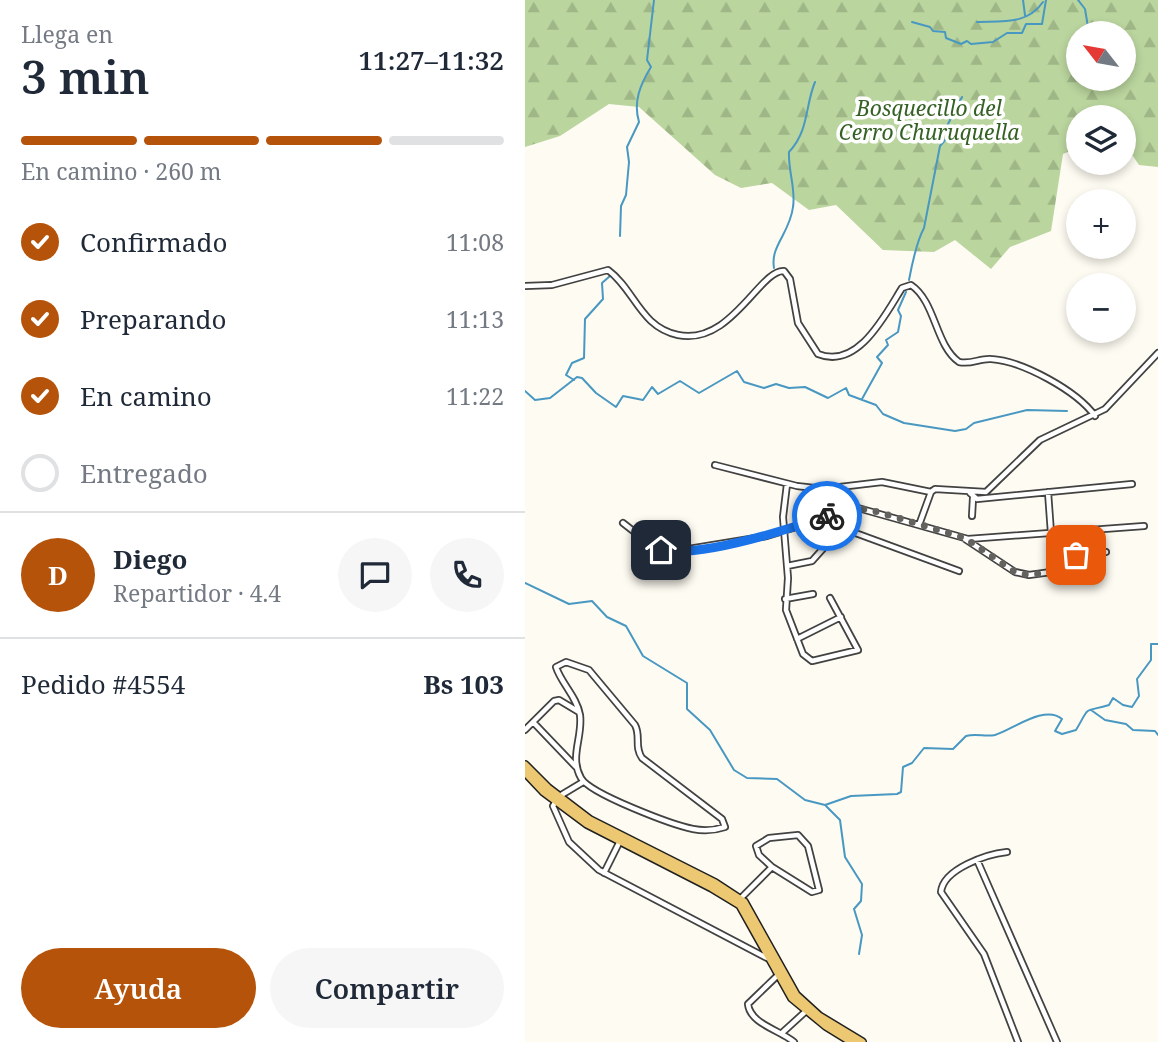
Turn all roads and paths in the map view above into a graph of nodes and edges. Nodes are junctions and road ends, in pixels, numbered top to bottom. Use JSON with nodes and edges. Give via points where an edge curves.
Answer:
{"nodes":[{"id":1,"x":525,"y":286,"type":"edge"},
{"id":2,"x":1158,"y":353,"type":"edge"},
{"id":3,"x":1095,"y":416,"type":"junction"},
{"id":4,"x":715,"y":465,"type":"dead end"},
{"id":5,"x":787,"y":484,"type":"junction"},
{"id":6,"x":1132,"y":484,"type":"dead end"},
{"id":7,"x":1048,"y":491,"type":"junction"},
{"id":8,"x":931,"y":492,"type":"junction"},
{"id":9,"x":972,"y":496,"type":"junction"},
{"id":10,"x":972,"y":516,"type":"dead end"},
{"id":11,"x":623,"y":523,"type":"dead end"},
{"id":12,"x":919,"y":525,"type":"junction"},
{"id":13,"x":1144,"y":526,"type":"dead end"},
{"id":14,"x":784,"y":531,"type":"junction"},
{"id":15,"x":1051,"y":533,"type":"junction"},
{"id":16,"x":965,"y":538,"type":"junction"},
{"id":17,"x":1106,"y":552,"type":"dead end"},
{"id":18,"x":787,"y":566,"type":"junction"},
{"id":19,"x":959,"y":571,"type":"dead end"},
{"id":20,"x":813,"y":594,"type":"dead end"},
{"id":21,"x":829,"y":598,"type":"dead end"},
{"id":22,"x":785,"y":599,"type":"junction"},
{"id":23,"x":841,"y":617,"type":"junction"},
{"id":24,"x":797,"y":639,"type":"junction"},
{"id":25,"x":580,"y":713,"type":"junction"},
{"id":26,"x":533,"y":722,"type":"junction"},
{"id":27,"x":525,"y":730,"type":"edge"},
{"id":28,"x":525,"y":765,"type":"edge"},
{"id":29,"x":576,"y":768,"type":"junction"},
{"id":30,"x":525,"y":772,"type":"edge"},
{"id":31,"x":583,"y":782,"type":"junction"},
{"id":32,"x":557,"y":799,"type":"junction"},
{"id":33,"x":620,"y":841,"type":"junction"},
{"id":34,"x":1007,"y":852,"type":"dead end"},
{"id":35,"x":977,"y":860,"type":"junction"},
{"id":36,"x":772,"y":867,"type":"junction"},
{"id":37,"x":604,"y":873,"type":"junction"},
{"id":38,"x":738,"y":901,"type":"junction"},
{"id":39,"x":769,"y":960,"type":"junction"},
{"id":40,"x":777,"y":976,"type":"junction"},
{"id":41,"x":805,"y":1012,"type":"junction"},
{"id":42,"x":783,"y":1032,"type":"junction"},
{"id":43,"x":794,"y":1042,"type":"edge"},
{"id":44,"x":852,"y":1042,"type":"edge"},
{"id":45,"x":862,"y":1042,"type":"edge"},
{"id":46,"x":1018,"y":1042,"type":"edge"},
{"id":47,"x":1057,"y":1042,"type":"edge"}],
"edges":[{"from":1,"to":3,"type":"street","via":[[552,285],[608,270],[648,320],[679,335],[691,335],[702,334],[738,313],[772,274],[784,271],[790,279],[800,328],[818,354],[832,356],[862,346],[902,288],[911,285],[948,351],[959,362],[993,359],[1022,366],[1079,398]]},
{"from":2,"to":3,"type":"street"},
{"from":3,"to":9,"type":"street","via":[[1040,440],[986,492]]},
{"from":4,"to":5,"type":"street"},
{"from":5,"to":8,"type":"street","via":[[823,489],[882,482]]},
{"from":5,"to":14,"type":"street"},
{"from":6,"to":7,"type":"street"},
{"from":7,"to":9,"type":"street"},
{"from":7,"to":15,"type":"street"},
{"from":8,"to":9,"type":"street"},
{"from":8,"to":12,"type":"street"},
{"from":9,"to":10,"type":"street"},
{"from":11,"to":14,"type":"street","via":[[650,544],[670,552]]},
{"from":12,"to":14,"type":"street","via":[[858,508]]},
{"from":12,"to":16,"type":"street"},
{"from":13,"to":15,"type":"street"},
{"from":14,"to":18,"type":"street"},
{"from":15,"to":16,"type":"street"},
{"from":16,"to":17,"type":"street","via":[[1015,572],[1029,575],[1051,572],[1076,555]]},
{"from":18,"to":19,"type":"street","via":[[812,561],[837,533],[850,531]]},
{"from":18,"to":22,"type":"street"},
{"from":20,"to":22,"type":"street"},
{"from":21,"to":23,"type":"street"},
{"from":22,"to":24,"type":"street"},
{"from":23,"to":24,"type":"street"},
{"from":23,"to":24,"type":"street","via":[[857,646],[855,652],[812,661]]},
{"from":25,"to":26,"type":"street","via":[[554,701]]},
{"from":25,"to":29,"type":"street"},
{"from":25,"to":31,"type":"street","via":[[557,671],[558,664],[589,670],[635,725],[642,758],[722,819],[725,827],[686,827]]},
{"from":26,"to":27,"type":"street"},
{"from":26,"to":29,"type":"street"},
{"from":28,"to":32,"type":"main road"},
{"from":29,"to":31,"type":"street"},
{"from":30,"to":32,"type":"main road"},
{"from":31,"to":32,"type":"street"},
{"from":32,"to":33,"type":"main road","via":[[587,824]]},
{"from":32,"to":37,"type":"street","via":[[552,810],[569,842]]},
{"from":32,"to":38,"type":"main road"},
{"from":33,"to":37,"type":"street"},
{"from":33,"to":38,"type":"main road"},
{"from":34,"to":35,"type":"street"},
{"from":35,"to":46,"type":"street","via":[[947,877],[941,892],[983,954]]},
{"from":35,"to":47,"type":"street"},
{"from":36,"to":36,"type":"street","via":[[812,892],[818,890],[808,846],[799,835],[769,838],[756,846]]},
{"from":36,"to":38,"type":"street"},
{"from":37,"to":39,"type":"street"},
{"from":38,"to":39,"type":"main road"},
{"from":38,"to":45,"type":"main road","via":[[754,916],[796,995],[819,1016]]},
{"from":39,"to":40,"type":"main road"},
{"from":40,"to":41,"type":"main road"},
{"from":40,"to":42,"type":"street","via":[[748,1009],[759,1022]]},
{"from":41,"to":42,"type":"street"},
{"from":41,"to":44,"type":"main road"},
{"from":42,"to":43,"type":"street"}]}
